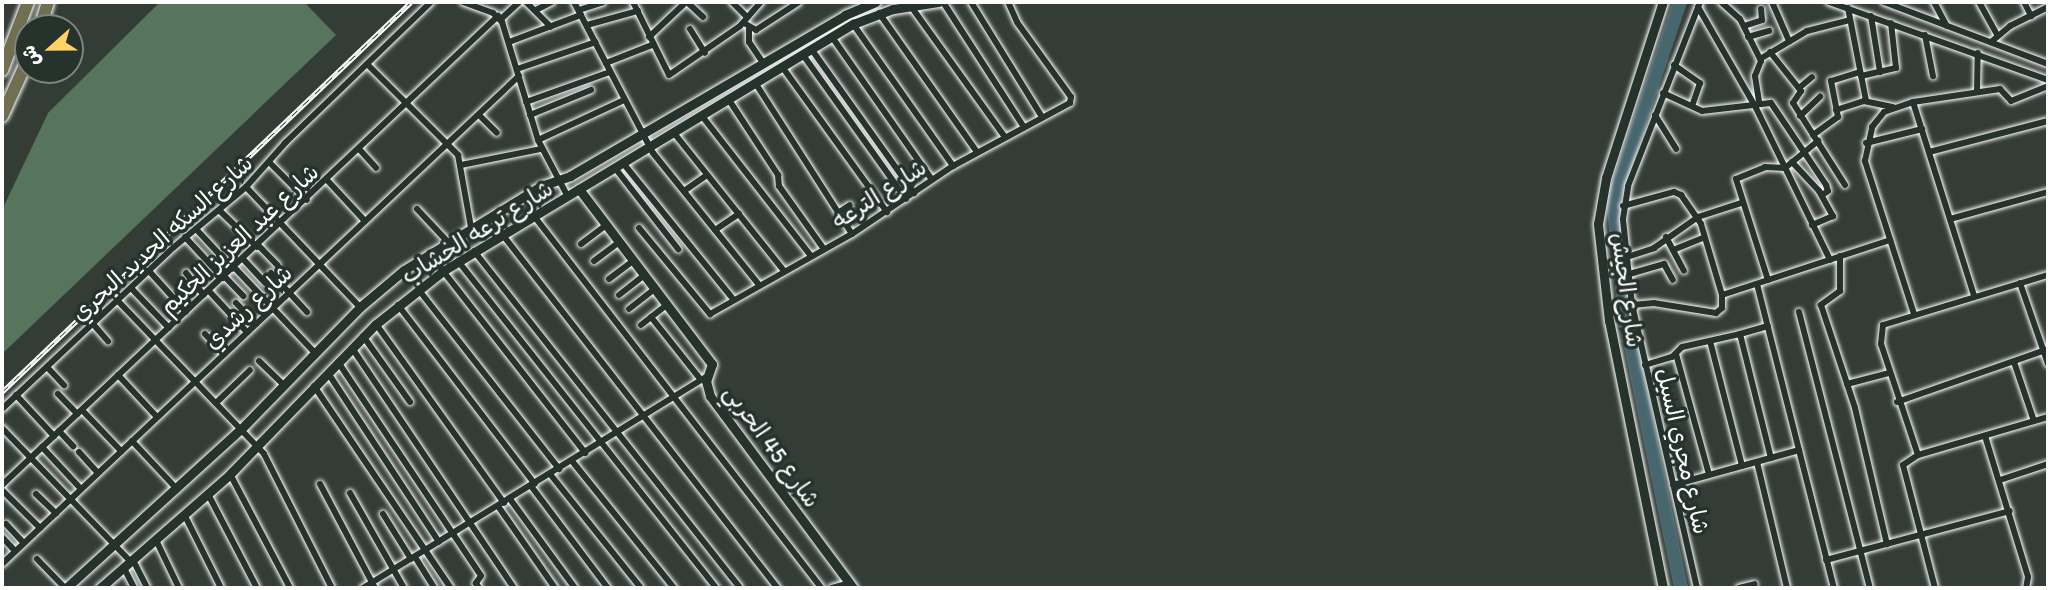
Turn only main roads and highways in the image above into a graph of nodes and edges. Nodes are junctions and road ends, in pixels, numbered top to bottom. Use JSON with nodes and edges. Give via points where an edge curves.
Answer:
{"nodes":[{"id":1,"x":27,"y":2,"type":"edge"},
{"id":2,"x":2,"y":70,"type":"edge"},
{"id":3,"x":17,"y":84,"type":"edge"},
{"id":4,"x":2,"y":116,"type":"edge"}],
"edges":[{"from":1,"to":2,"type":"highway"},
{"from":3,"to":4,"type":"highway"}]}
